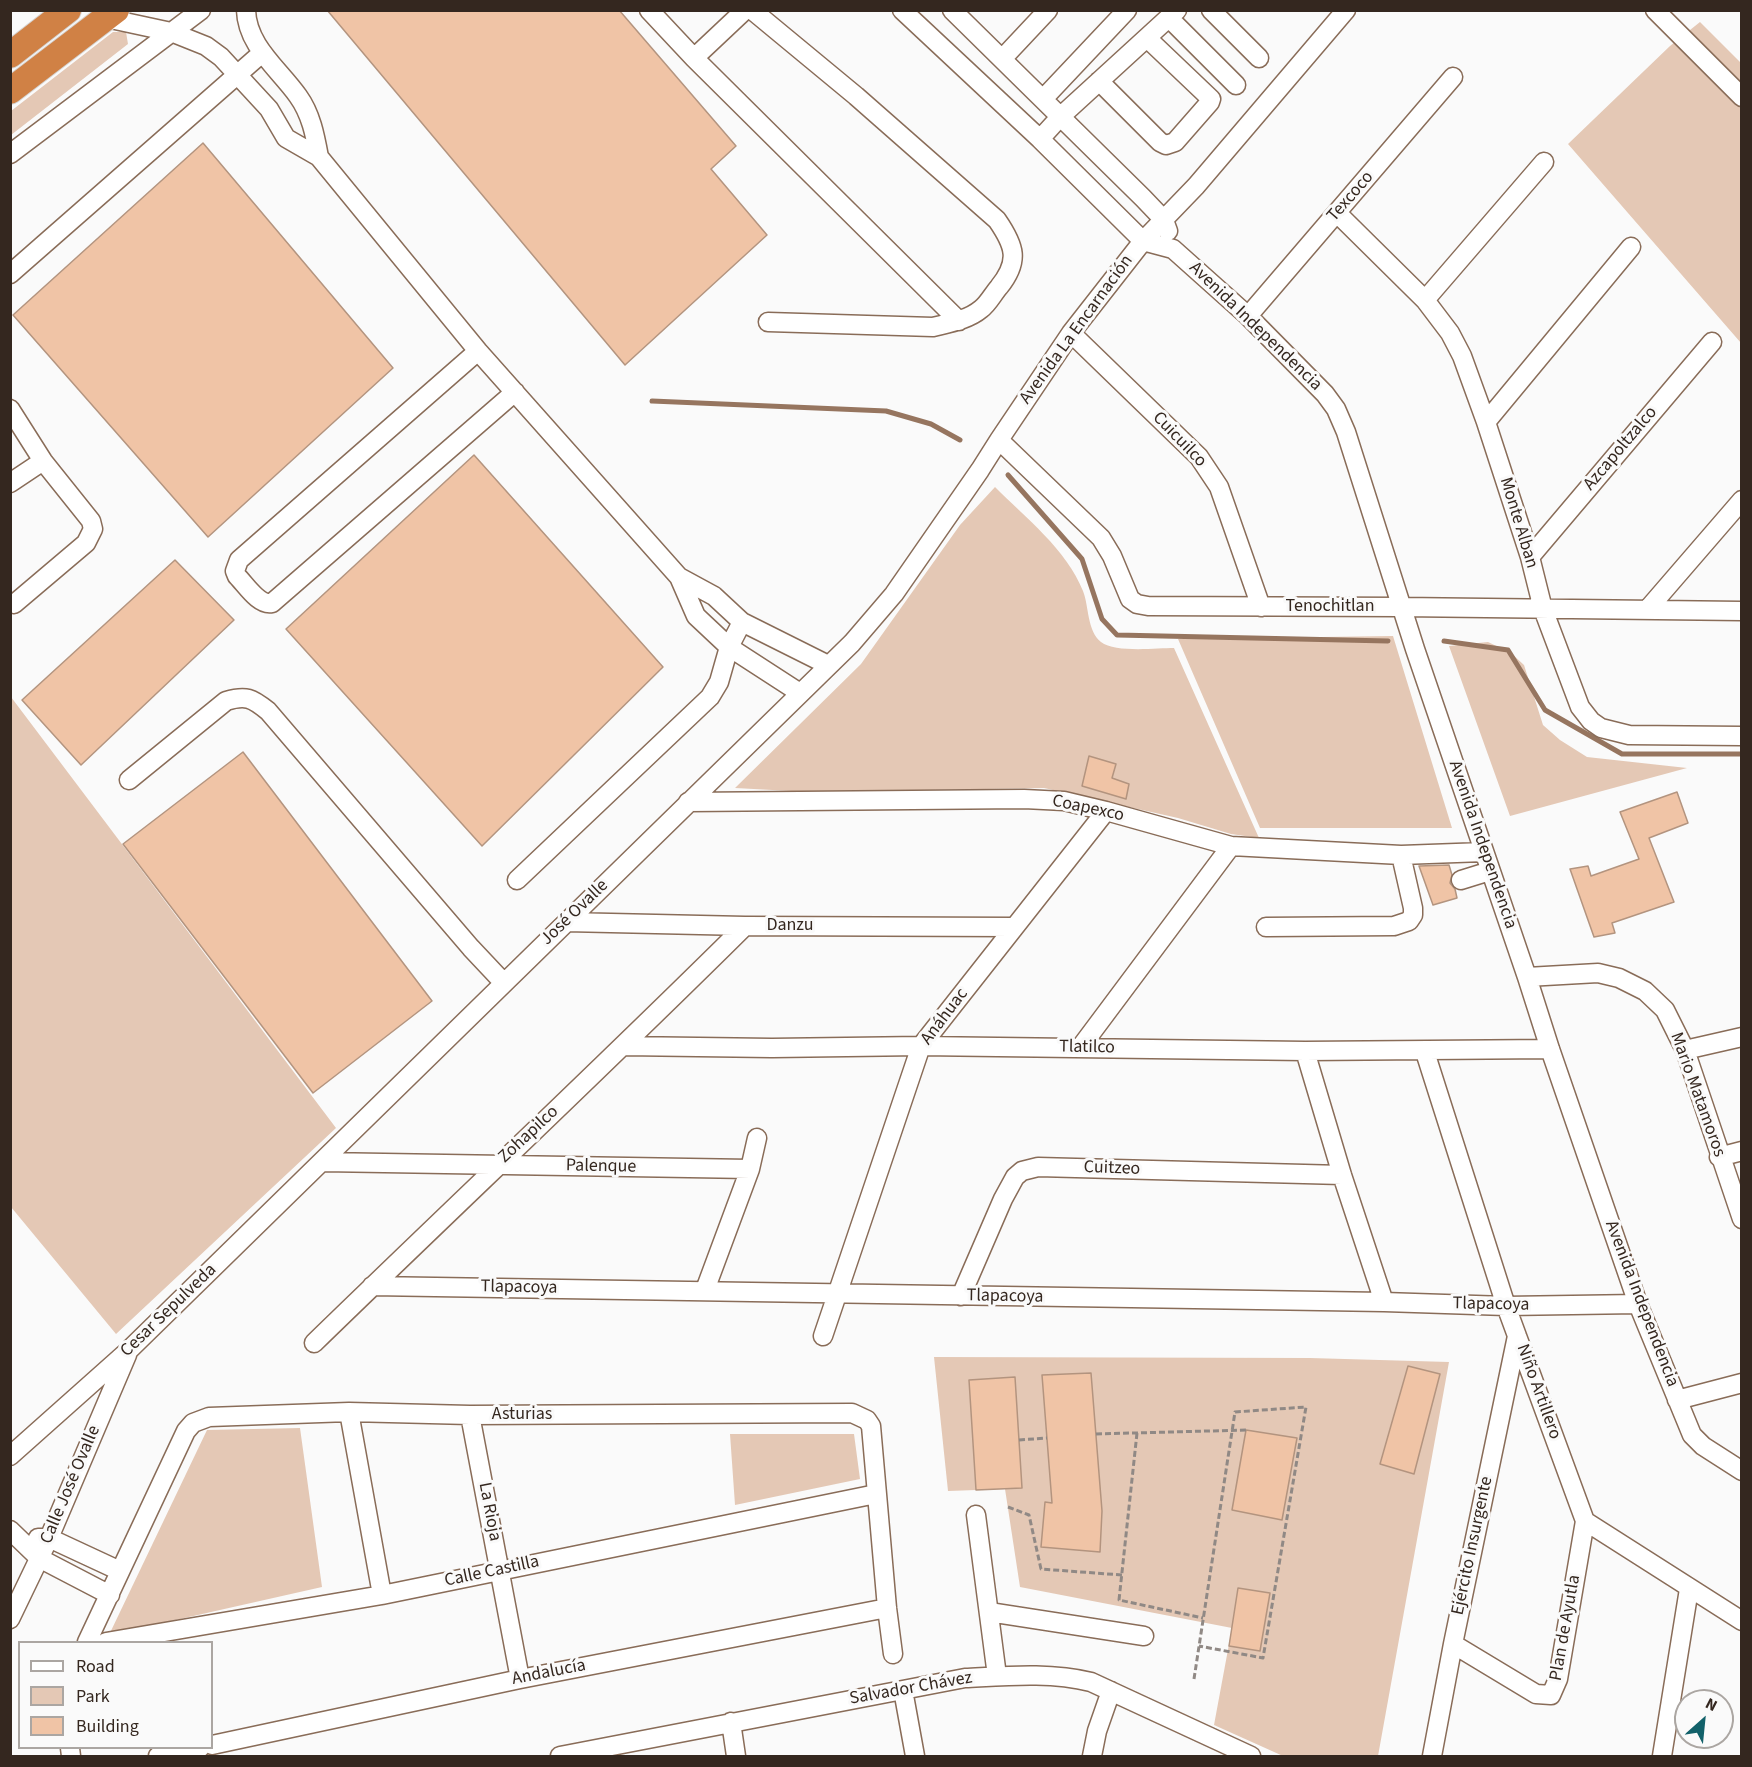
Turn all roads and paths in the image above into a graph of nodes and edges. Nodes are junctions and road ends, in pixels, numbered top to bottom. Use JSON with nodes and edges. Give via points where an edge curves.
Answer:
{"nodes":[{"id":1,"x":201,"y":10,"type":"edge"},
{"id":2,"x":246,"y":10,"type":"edge"},
{"id":3,"x":649,"y":10,"type":"edge"},
{"id":4,"x":744,"y":10,"type":"edge"},
{"id":5,"x":752,"y":10,"type":"edge"},
{"id":6,"x":902,"y":10,"type":"edge"},
{"id":7,"x":952,"y":10,"type":"edge"},
{"id":8,"x":1048,"y":10,"type":"edge"},
{"id":9,"x":1127,"y":10,"type":"edge"},
{"id":10,"x":1211,"y":10,"type":"edge"},
{"id":11,"x":1346,"y":10,"type":"edge"},
{"id":12,"x":1655,"y":10,"type":"edge"},
{"id":13,"x":111,"y":14,"type":"edge"},
{"id":14,"x":1173,"y":14,"type":"edge"},
{"id":15,"x":52,"y":16,"type":"edge"},
{"id":16,"x":171,"y":32,"type":"junction"},
{"id":17,"x":1148,"y":39,"type":"junction"},
{"id":18,"x":262,"y":53,"type":"junction"},
{"id":19,"x":10,"y":55,"type":"edge"},
{"id":20,"x":694,"y":58,"type":"junction"},
{"id":21,"x":1259,"y":58,"type":"dead end"},
{"id":22,"x":1002,"y":59,"type":"junction"},
{"id":23,"x":238,"y":74,"type":"junction"},
{"id":24,"x":1453,"y":77,"type":"dead end"},
{"id":25,"x":1099,"y":81,"type":"junction"},
{"id":26,"x":1236,"y":85,"type":"dead end"},
{"id":27,"x":10,"y":91,"type":"edge"},
{"id":28,"x":1742,"y":97,"type":"edge"},
{"id":29,"x":1043,"y":99,"type":"junction"},
{"id":30,"x":1060,"y":117,"type":"junction"},
{"id":31,"x":1040,"y":139,"type":"junction"},
{"id":32,"x":10,"y":154,"type":"edge"},
{"id":33,"x":319,"y":157,"type":"junction"},
{"id":34,"x":1544,"y":162,"type":"dead end"},
{"id":35,"x":1337,"y":213,"type":"junction"},
{"id":36,"x":1164,"y":220,"type":"junction"},
{"id":37,"x":1143,"y":241,"type":"junction"},
{"id":38,"x":1631,"y":247,"type":"dead end"},
{"id":39,"x":1173,"y":249,"type":"junction"},
{"id":40,"x":10,"y":274,"type":"edge"},
{"id":41,"x":1425,"y":300,"type":"junction"},
{"id":42,"x":1248,"y":316,"type":"junction"},
{"id":43,"x":768,"y":321,"type":"dead end"},
{"id":44,"x":959,"y":321,"type":"junction"},
{"id":45,"x":1071,"y":333,"type":"junction"},
{"id":46,"x":1712,"y":342,"type":"dead end"},
{"id":47,"x":478,"y":351,"type":"junction"},
{"id":48,"x":515,"y":392,"type":"junction"},
{"id":49,"x":10,"y":409,"type":"edge"},
{"id":50,"x":1486,"y":422,"type":"junction"},
{"id":51,"x":996,"y":445,"type":"junction"},
{"id":52,"x":43,"y":461,"type":"junction"},
{"id":53,"x":10,"y":483,"type":"edge"},
{"id":54,"x":1742,"y":500,"type":"edge"},
{"id":55,"x":1530,"y":557,"type":"junction"},
{"id":56,"x":679,"y":577,"type":"junction"},
{"id":57,"x":14,"y":604,"type":"dead end"},
{"id":58,"x":1261,"y":607,"type":"junction"},
{"id":59,"x":1543,"y":609,"type":"junction"},
{"id":60,"x":1647,"y":610,"type":"junction"},
{"id":61,"x":1742,"y":611,"type":"edge"},
{"id":62,"x":1404,"y":615,"type":"junction"},
{"id":63,"x":742,"y":622,"type":"junction"},
{"id":64,"x":729,"y":647,"type":"junction"},
{"id":65,"x":828,"y":665,"type":"junction"},
{"id":66,"x":800,"y":693,"type":"junction"},
{"id":67,"x":1742,"y":736,"type":"edge"},
{"id":68,"x":129,"y":780,"type":"dead end"},
{"id":69,"x":688,"y":802,"type":"junction"},
{"id":70,"x":1106,"y":811,"type":"junction"},
{"id":71,"x":1231,"y":846,"type":"junction"},
{"id":72,"x":1484,"y":852,"type":"junction"},
{"id":73,"x":1401,"y":855,"type":"junction"},
{"id":74,"x":1490,"y":871,"type":"junction"},
{"id":75,"x":517,"y":880,"type":"dead end"},
{"id":76,"x":1461,"y":880,"type":"dead end"},
{"id":77,"x":566,"y":922,"type":"junction"},
{"id":78,"x":745,"y":926,"type":"junction"},
{"id":79,"x":1014,"y":927,"type":"junction"},
{"id":80,"x":1266,"y":927,"type":"dead end"},
{"id":81,"x":1527,"y":977,"type":"junction"},
{"id":82,"x":503,"y":982,"type":"junction"},
{"id":83,"x":1742,"y":1037,"type":"edge"},
{"id":84,"x":624,"y":1046,"type":"junction"},
{"id":85,"x":921,"y":1046,"type":"junction"},
{"id":86,"x":1080,"y":1048,"type":"junction"},
{"id":87,"x":1550,"y":1049,"type":"junction"},
{"id":88,"x":1685,"y":1050,"type":"junction"},
{"id":89,"x":1305,"y":1051,"type":"junction"},
{"id":90,"x":1425,"y":1052,"type":"junction"},
{"id":91,"x":758,"y":1138,"type":"dead end"},
{"id":92,"x":1742,"y":1151,"type":"edge"},
{"id":93,"x":1719,"y":1156,"type":"junction"},
{"id":94,"x":323,"y":1162,"type":"junction"},
{"id":95,"x":496,"y":1166,"type":"junction"},
{"id":96,"x":750,"y":1169,"type":"junction"},
{"id":97,"x":1342,"y":1175,"type":"junction"},
{"id":98,"x":1742,"y":1219,"type":"edge"},
{"id":99,"x":372,"y":1286,"type":"junction"},
{"id":100,"x":705,"y":1290,"type":"junction"},
{"id":101,"x":837,"y":1293,"type":"junction"},
{"id":102,"x":961,"y":1296,"type":"junction"},
{"id":103,"x":1384,"y":1302,"type":"junction"},
{"id":104,"x":1638,"y":1304,"type":"junction"},
{"id":105,"x":1506,"y":1306,"type":"junction"},
{"id":106,"x":823,"y":1336,"type":"dead end"},
{"id":107,"x":1517,"y":1336,"type":"junction"},
{"id":108,"x":314,"y":1343,"type":"dead end"},
{"id":109,"x":129,"y":1350,"type":"junction"},
{"id":110,"x":1742,"y":1383,"type":"edge"},
{"id":111,"x":1677,"y":1400,"type":"junction"},
{"id":112,"x":348,"y":1412,"type":"junction"},
{"id":113,"x":470,"y":1415,"type":"junction"},
{"id":114,"x":1246,"y":1430,"type":"dead end"},
{"id":115,"x":1233,"y":1431,"type":"junction"},
{"id":116,"x":1137,"y":1433,"type":"junction"},
{"id":117,"x":1096,"y":1434,"type":"dead end"},
{"id":118,"x":1047,"y":1438,"type":"dead end"},
{"id":119,"x":1019,"y":1440,"type":"dead end"},
{"id":120,"x":10,"y":1456,"type":"edge"},
{"id":121,"x":1742,"y":1471,"type":"edge"},
{"id":122,"x":876,"y":1494,"type":"junction"},
{"id":123,"x":1008,"y":1507,"type":"dead end"},
{"id":124,"x":976,"y":1515,"type":"dead end"},
{"id":125,"x":1585,"y":1521,"type":"junction"},
{"id":126,"x":13,"y":1534,"type":"edge"},
{"id":127,"x":49,"y":1538,"type":"junction"},
{"id":128,"x":39,"y":1558,"type":"junction"},
{"id":129,"x":501,"y":1570,"type":"junction"},
{"id":130,"x":120,"y":1571,"type":"junction"},
{"id":131,"x":1122,"y":1575,"type":"junction"},
{"id":132,"x":1689,"y":1589,"type":"junction"},
{"id":133,"x":110,"y":1595,"type":"junction"},
{"id":134,"x":382,"y":1595,"type":"junction"},
{"id":135,"x":887,"y":1608,"type":"junction"},
{"id":136,"x":989,"y":1612,"type":"junction"},
{"id":137,"x":1203,"y":1618,"type":"junction"},
{"id":138,"x":10,"y":1619,"type":"edge"},
{"id":139,"x":1742,"y":1621,"type":"edge"},
{"id":140,"x":1144,"y":1636,"type":"dead end"},
{"id":141,"x":87,"y":1641,"type":"edge"},
{"id":142,"x":112,"y":1641,"type":"edge"},
{"id":143,"x":1453,"y":1644,"type":"junction"},
{"id":144,"x":1199,"y":1646,"type":"junction"},
{"id":145,"x":893,"y":1654,"type":"dead end"},
{"id":146,"x":997,"y":1676,"type":"junction"},
{"id":147,"x":1194,"y":1678,"type":"dead end"},
{"id":148,"x":520,"y":1679,"type":"junction"},
{"id":149,"x":903,"y":1690,"type":"junction"},
{"id":150,"x":1111,"y":1691,"type":"junction"},
{"id":151,"x":731,"y":1722,"type":"junction"},
{"id":152,"x":213,"y":1745,"type":"edge"},
{"id":153,"x":195,"y":1749,"type":"edge"},
{"id":154,"x":158,"y":1756,"type":"edge"},
{"id":155,"x":560,"y":1756,"type":"edge"},
{"id":156,"x":736,"y":1756,"type":"edge"},
{"id":157,"x":915,"y":1756,"type":"edge"},
{"id":158,"x":1092,"y":1756,"type":"edge"},
{"id":159,"x":1251,"y":1756,"type":"edge"},
{"id":160,"x":1432,"y":1756,"type":"edge"},
{"id":161,"x":1662,"y":1756,"type":"edge"}],
"edges":[{"from":1,"to":16,"type":"street"},
{"from":2,"to":18,"type":"street","via":[[250,33]]},
{"from":3,"to":20,"type":"street"},
{"from":4,"to":20,"type":"street"},
{"from":5,"to":44,"type":"street","via":[[997,220],[1010,237],[1010,273],[981,309]]},
{"from":6,"to":31,"type":"street","name":"Avenida Independencia"},
{"from":7,"to":22,"type":"street","name":"Avenida Independencia"},
{"from":8,"to":22,"type":"street"},
{"from":9,"to":29,"type":"street"},
{"from":10,"to":21,"type":"street"},
{"from":11,"to":36,"type":"street","name":"Avenida La Encarnación"},
{"from":12,"to":28,"type":"street"},
{"from":13,"to":16,"type":"street"},
{"from":13,"to":27,"type":"highway"},
{"from":14,"to":17,"type":"street"},
{"from":14,"to":26,"type":"street"},
{"from":15,"to":19,"type":"highway"},
{"from":16,"to":23,"type":"street","via":[[206,46]]},
{"from":16,"to":32,"type":"street"},
{"from":17,"to":25,"type":"street"},
{"from":17,"to":25,"type":"street","via":[[1211,99],[1174,142],[1160,142]]},
{"from":18,"to":23,"type":"street"},
{"from":18,"to":33,"type":"street","via":[[299,97],[311,119]]},
{"from":20,"to":44,"type":"street"},
{"from":22,"to":29,"type":"street","name":"Avenida Independencia"},
{"from":23,"to":33,"type":"street","via":[[269,109],[286,138]]},
{"from":23,"to":40,"type":"street"},
{"from":24,"to":35,"type":"street","name":"Texcoco"},
{"from":25,"to":30,"type":"street"},
{"from":29,"to":30,"type":"street","name":"Avenida Independencia"},
{"from":30,"to":31,"type":"street"},
{"from":30,"to":36,"type":"street","name":"Avenida Independencia"},
{"from":31,"to":37,"type":"street","name":"Avenida Independencia"},
{"from":33,"to":47,"type":"street"},
{"from":34,"to":41,"type":"street"},
{"from":35,"to":41,"type":"street","name":"Monte Alban"},
{"from":35,"to":42,"type":"street","name":"Texcoco"},
{"from":36,"to":37,"type":"street","name":"Avenida La Encarnación"},
{"from":36,"to":39,"type":"street","name":"Avenida Independencia"},
{"from":37,"to":39,"type":"street","name":"Avenida Independencia"},
{"from":37,"to":45,"type":"street","name":"Avenida La Encarnación"},
{"from":38,"to":50,"type":"street"},
{"from":39,"to":42,"type":"street","name":"Avenida Independencia"},
{"from":41,"to":50,"type":"street","name":"Monte Alban","via":[[1462,356]]},
{"from":42,"to":62,"type":"street","name":"Avenida Independencia","via":[[1336,410]]},
{"from":43,"to":44,"type":"street","via":[[933,327]]},
{"from":45,"to":51,"type":"street","name":"Avenida La Encarnación"},
{"from":45,"to":58,"type":"street","name":"Cuicuilco","via":[[1199,457],[1219,487]]},
{"from":46,"to":55,"type":"street","name":"Azcapoltzalco"},
{"from":47,"to":48,"type":"street"},
{"from":47,"to":48,"type":"street","via":[[239,560],[237,576],[262,601],[272,603]]},
{"from":48,"to":56,"type":"street"},
{"from":49,"to":52,"type":"street"},
{"from":50,"to":55,"type":"street","name":"Monte Alban"},
{"from":51,"to":58,"type":"street","name":"Tenochitlan","via":[[1101,538],[1113,555],[1130,599],[1137,604]]},
{"from":51,"to":65,"type":"street","name":"Avenida La Encarnación","via":[[894,594]]},
{"from":52,"to":53,"type":"street"},
{"from":52,"to":57,"type":"street","via":[[91,521],[93,529],[86,543]]},
{"from":54,"to":60,"type":"street"},
{"from":55,"to":59,"type":"street","name":"Monte Alban"},
{"from":56,"to":63,"type":"street","via":[[714,596]]},
{"from":56,"to":64,"type":"street","via":[[696,616]]},
{"from":58,"to":62,"type":"street","name":"Tenochitlan"},
{"from":59,"to":60,"type":"street","name":"Tenochitlan"},
{"from":59,"to":62,"type":"street","name":"Tenochitlan"},
{"from":59,"to":67,"type":"street","name":"Monte Alban","via":[[1580,708],[1601,728],[1629,735]]},
{"from":60,"to":61,"type":"street","name":"Tenochitlan"},
{"from":62,"to":72,"type":"street","name":"Avenida Independencia"},
{"from":63,"to":64,"type":"street"},
{"from":63,"to":65,"type":"street"},
{"from":64,"to":66,"type":"street"},
{"from":64,"to":75,"type":"street","via":[[719,682],[710,697]]},
{"from":65,"to":66,"type":"street","name":"José Ovalle"},
{"from":66,"to":69,"type":"street","name":"José Ovalle"},
{"from":68,"to":82,"type":"street","via":[[226,701],[241,697],[256,702],[268,711]]},
{"from":69,"to":70,"type":"street","name":"Coapexco","via":[[1024,799],[1064,801]]},
{"from":69,"to":77,"type":"street","name":"José Ovalle"},
{"from":70,"to":71,"type":"street","name":"Coapexco"},
{"from":70,"to":79,"type":"street","name":"Anáhuac"},
{"from":71,"to":73,"type":"street","name":"Coapexco"},
{"from":71,"to":86,"type":"street"},
{"from":72,"to":73,"type":"street","name":"Coapexco"},
{"from":72,"to":74,"type":"street","name":"Avenida Independencia"},
{"from":73,"to":80,"type":"street","via":[[1413,908],[1409,921],[1394,926]]},
{"from":74,"to":76,"type":"street"},
{"from":74,"to":81,"type":"street","name":"Avenida Independencia"},
{"from":77,"to":78,"type":"street","name":"Danzu"},
{"from":77,"to":82,"type":"street","name":"José Ovalle"},
{"from":78,"to":79,"type":"street","name":"Danzu"},
{"from":78,"to":84,"type":"street","name":"Zohapilco"},
{"from":79,"to":85,"type":"street","name":"Anáhuac"},
{"from":81,"to":87,"type":"street","name":"Avenida Independencia"},
{"from":81,"to":88,"type":"street","name":"Mario Matamoros","via":[[1598,973],[1619,978],[1645,991],[1665,1010]]},
{"from":82,"to":94,"type":"street","name":"José Ovalle"},
{"from":83,"to":88,"type":"street"},
{"from":84,"to":85,"type":"street","name":"Tlatilco"},
{"from":84,"to":95,"type":"street","name":"Zohapilco"},
{"from":85,"to":86,"type":"street","name":"Tlatilco"},
{"from":85,"to":101,"type":"street","name":"Anáhuac"},
{"from":86,"to":89,"type":"street","name":"Tlatilco"},
{"from":87,"to":90,"type":"street","name":"Tlatilco"},
{"from":87,"to":104,"type":"street","name":"Avenida Independencia"},
{"from":88,"to":93,"type":"street","name":"Mario Matamoros"},
{"from":89,"to":90,"type":"street","name":"Tlatilco"},
{"from":89,"to":97,"type":"street"},
{"from":90,"to":105,"type":"street","name":"Niño Artillero"},
{"from":91,"to":96,"type":"street"},
{"from":92,"to":93,"type":"street"},
{"from":93,"to":98,"type":"street","name":"Mario Matamoros"},
{"from":94,"to":95,"type":"street","name":"Palenque"},
{"from":94,"to":109,"type":"street","name":"Cesar Sepulveda"},
{"from":95,"to":96,"type":"street","name":"Palenque"},
{"from":95,"to":99,"type":"street","name":"Zohapilco"},
{"from":96,"to":100,"type":"street"},
{"from":97,"to":102,"type":"street","name":"Cuitzeo","via":[[1038,1167],[1022,1171],[1003,1199]]},
{"from":97,"to":103,"type":"street"},
{"from":99,"to":100,"type":"street","name":"Tlapacoya"},
{"from":99,"to":108,"type":"street","name":"Zohapilco"},
{"from":100,"to":101,"type":"street","name":"Tlapacoya"},
{"from":101,"to":102,"type":"street","name":"Tlapacoya"},
{"from":101,"to":106,"type":"street","name":"Anáhuac"},
{"from":102,"to":103,"type":"street","name":"Tlapacoya"},
{"from":103,"to":105,"type":"street","name":"Tlapacoya"},
{"from":104,"to":105,"type":"street","name":"Tlapacoya"},
{"from":104,"to":111,"type":"street","name":"Avenida Independencia"},
{"from":105,"to":107,"type":"street","name":"Niño Artillero"},
{"from":107,"to":125,"type":"street","name":"Niño Artillero"},
{"from":107,"to":143,"type":"street","name":"Ejército Insurgente"},
{"from":109,"to":120,"type":"street","name":"Cesar Sepulveda"},
{"from":109,"to":127,"type":"street","name":"Calle José Ovalle"},
{"from":110,"to":111,"type":"street"},
{"from":111,"to":121,"type":"street","name":"Avenida Independencia","via":[[1696,1441]]},
{"from":112,"to":113,"type":"street","name":"Asturias"},
{"from":112,"to":130,"type":"street","name":"Asturias","via":[[209,1417],[193,1423]]},
{"from":112,"to":134,"type":"street"},
{"from":113,"to":122,"type":"street","name":"Asturias","via":[[852,1413],[871,1426]]},
{"from":113,"to":129,"type":"street","name":"La Rioja"},
{"from":114,"to":115,"type":"path"},
{"from":115,"to":116,"type":"path"},
{"from":115,"to":137,"type":"path"},
{"from":115,"to":144,"type":"path","via":[[1235,1412],[1306,1407],[1263,1658]]},
{"from":116,"to":117,"type":"path"},
{"from":116,"to":131,"type":"path"},
{"from":118,"to":119,"type":"path"},
{"from":122,"to":129,"type":"street","name":"Calle Castilla"},
{"from":122,"to":135,"type":"street"},
{"from":123,"to":131,"type":"path","via":[[1029,1515],[1041,1569]]},
{"from":124,"to":136,"type":"street"},
{"from":125,"to":132,"type":"street"},
{"from":125,"to":143,"type":"street","name":"Plan de Ayutla","via":[[1558,1679],[1551,1695],[1536,1694]]},
{"from":126,"to":127,"type":"street"},
{"from":126,"to":128,"type":"street"},
{"from":127,"to":128,"type":"street","name":"Calle José Ovalle"},
{"from":127,"to":130,"type":"street"},
{"from":128,"to":133,"type":"street"},
{"from":128,"to":138,"type":"street","name":"Calle José Ovalle"},
{"from":129,"to":134,"type":"street","name":"Calle Castilla"},
{"from":129,"to":148,"type":"street","name":"La Rioja"},
{"from":130,"to":133,"type":"street"},
{"from":131,"to":137,"type":"path","via":[[1119,1600]]},
{"from":132,"to":139,"type":"street"},
{"from":132,"to":161,"type":"street"},
{"from":133,"to":141,"type":"street"},
{"from":134,"to":142,"type":"street","name":"Calle Castilla"},
{"from":135,"to":145,"type":"street"},
{"from":135,"to":148,"type":"street","name":"Andalucía"},
{"from":136,"to":140,"type":"street"},
{"from":136,"to":146,"type":"street"},
{"from":137,"to":144,"type":"path"},
{"from":143,"to":160,"type":"street","name":"Ejército Insurgente"},
{"from":144,"to":147,"type":"path"},
{"from":146,"to":149,"type":"street","name":"Salvador Chávez"},
{"from":146,"to":150,"type":"street","name":"Salvador Chávez","via":[[1067,1676]]},
{"from":148,"to":152,"type":"street","name":"Andalucía"},
{"from":149,"to":151,"type":"street","name":"Salvador Chávez"},
{"from":149,"to":157,"type":"street"},
{"from":150,"to":158,"type":"street","via":[[1096,1731]]},
{"from":150,"to":159,"type":"street","name":"Salvador Chávez"},
{"from":151,"to":155,"type":"street","name":"Salvador Chávez"},
{"from":151,"to":156,"type":"street"},
{"from":153,"to":154,"type":"street"}]}
